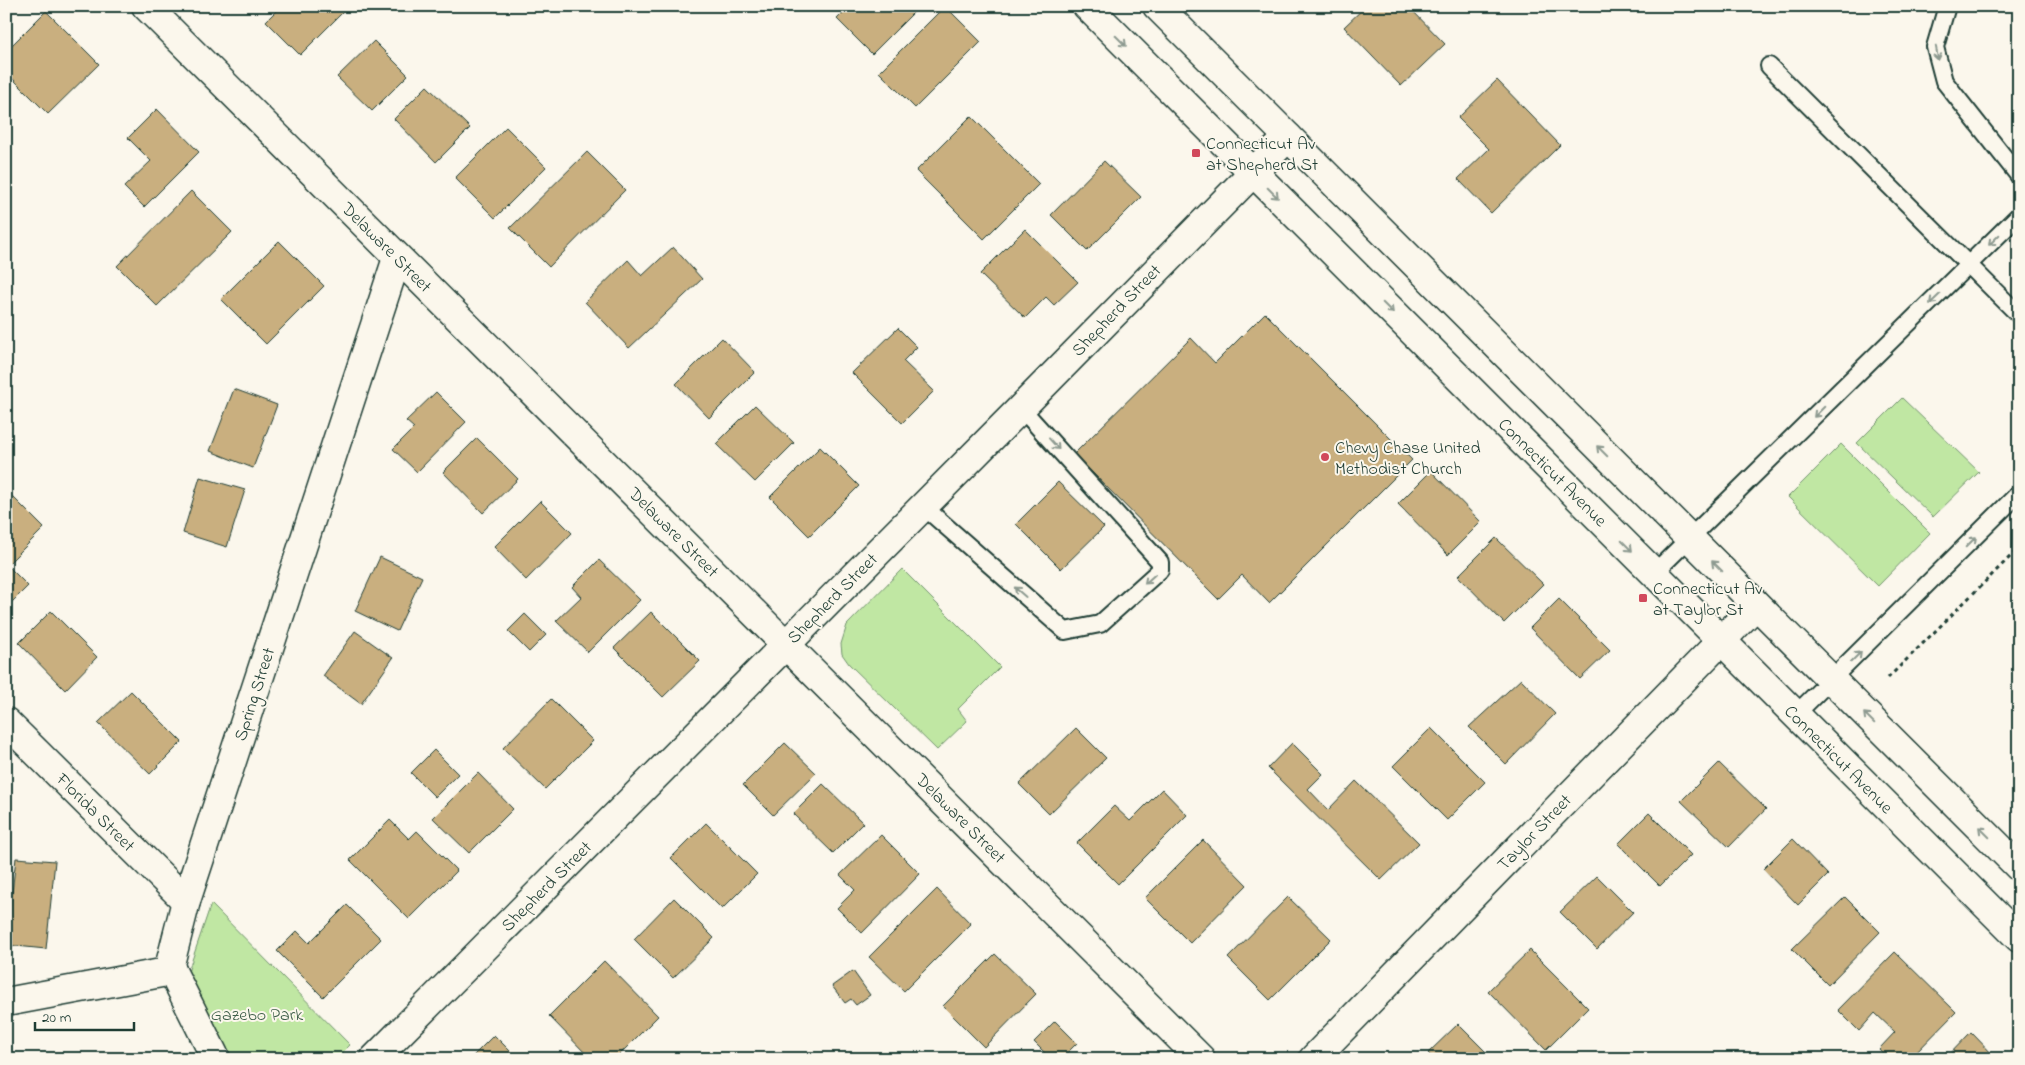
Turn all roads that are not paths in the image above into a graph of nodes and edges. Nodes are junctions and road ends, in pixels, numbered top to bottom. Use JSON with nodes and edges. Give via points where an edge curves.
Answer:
{"nodes":[{"id":1,"x":146,"y":6,"type":"edge"},
{"id":2,"x":1086,"y":6,"type":"edge"},
{"id":3,"x":1157,"y":6,"type":"edge"},
{"id":4,"x":1947,"y":6,"type":"edge"},
{"id":5,"x":1769,"y":66,"type":"dead end"},
{"id":6,"x":1288,"y":137,"type":"junction"},
{"id":7,"x":1252,"y":172,"type":"junction"},
{"id":8,"x":2019,"y":176,"type":"edge"},
{"id":9,"x":2019,"y":216,"type":"edge"},
{"id":10,"x":398,"y":258,"type":"junction"},
{"id":11,"x":1970,"y":265,"type":"junction"},
{"id":12,"x":2019,"y":315,"type":"edge"},
{"id":13,"x":1021,"y":408,"type":"junction"},
{"id":14,"x":2019,"y":493,"type":"edge"},
{"id":15,"x":923,"y":506,"type":"junction"},
{"id":16,"x":1690,"y":539,"type":"junction"},
{"id":17,"x":1654,"y":573,"type":"junction"},
{"id":18,"x":1756,"y":605,"type":"junction"},
{"id":19,"x":1721,"y":640,"type":"junction"},
{"id":20,"x":787,"y":644,"type":"junction"},
{"id":21,"x":1832,"y":681,"type":"junction"},
{"id":22,"x":1795,"y":715,"type":"junction"},
{"id":23,"x":6,"y":722,"type":"edge"},
{"id":24,"x":2019,"y":867,"type":"edge"},
{"id":25,"x":186,"y":901,"type":"junction"},
{"id":26,"x":2019,"y":938,"type":"edge"},
{"id":27,"x":172,"y":971,"type":"junction"},
{"id":28,"x":6,"y":1002,"type":"edge"},
{"id":29,"x":216,"y":1059,"type":"edge"},
{"id":30,"x":374,"y":1059,"type":"edge"},
{"id":31,"x":1202,"y":1059,"type":"edge"},
{"id":32,"x":1313,"y":1059,"type":"edge"}],
"edges":[{"from":1,"to":10,"type":"street","name":"Delaware Street"},
{"from":2,"to":7,"type":"street","name":"Connecticut Avenue","one_way":true},
{"from":3,"to":6,"type":"street"},
{"from":4,"to":8,"type":"lane","one_way":true,"via":[[1935,47],[1944,81]]},
{"from":5,"to":11,"type":"lane"},
{"from":6,"to":7,"type":"street","name":"Shepherd Street"},
{"from":16,"to":6,"type":"street","one_way":true},
{"from":7,"to":13,"type":"street","name":"Shepherd Street"},
{"from":7,"to":17,"type":"street","name":"Connecticut Avenue","one_way":true},
{"from":9,"to":11,"type":"lane","one_way":true},
{"from":10,"to":20,"type":"street","name":"Delaware Street"},
{"from":10,"to":25,"type":"street","name":"Spring Street"},
{"from":11,"to":12,"type":"lane"},
{"from":11,"to":16,"type":"lane","one_way":true},
{"from":13,"to":15,"type":"street","name":"Shepherd Street"},
{"from":13,"to":15,"type":"lane","one_way":true,"via":[[1160,562],[1160,570],[1100,624],[1065,631]]},
{"from":21,"to":14,"type":"lane","one_way":true},
{"from":15,"to":20,"type":"street","name":"Shepherd Street"},
{"from":16,"to":17,"type":"lane"},
{"from":18,"to":16,"type":"street","one_way":true},
{"from":17,"to":19,"type":"street","name":"Connecticut Avenue"},
{"from":18,"to":19,"type":"street","name":"Taylor Street"},
{"from":18,"to":21,"type":"street"},
{"from":19,"to":22,"type":"street","name":"Connecticut Avenue"},
{"from":19,"to":32,"type":"street","name":"Taylor Street"},
{"from":20,"to":30,"type":"street","name":"Shepherd Street"},
{"from":20,"to":31,"type":"street","name":"Delaware Street"},
{"from":21,"to":22,"type":"lane"},
{"from":24,"to":21,"type":"street","one_way":true},
{"from":22,"to":26,"type":"street","name":"Connecticut Avenue"},
{"from":23,"to":25,"type":"street","name":"Florida Street"},
{"from":25,"to":27,"type":"street","name":"Spring Street","via":[[170,964]]},
{"from":27,"to":28,"type":"street"},
{"from":27,"to":29,"type":"street"}]}
